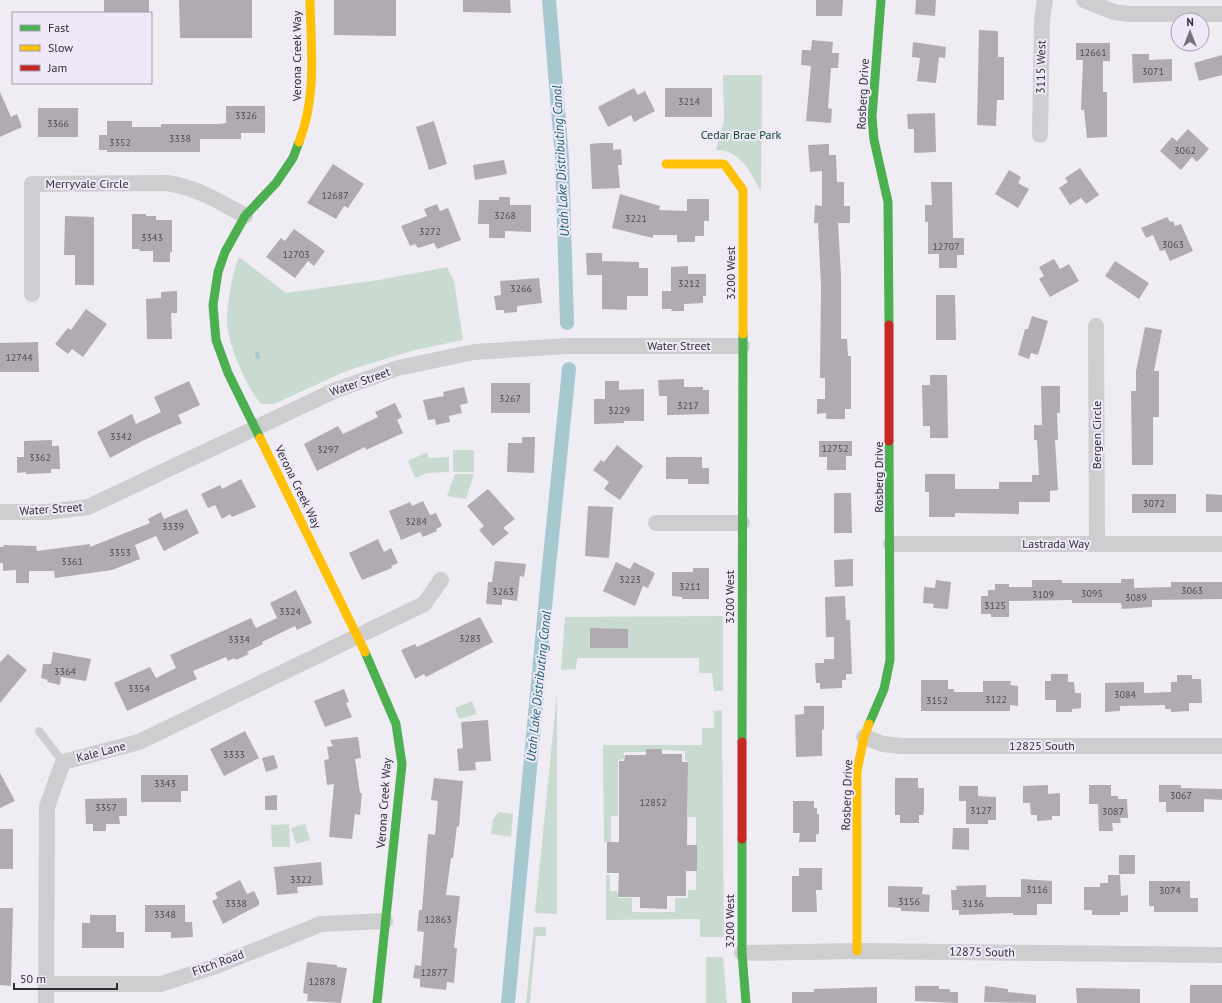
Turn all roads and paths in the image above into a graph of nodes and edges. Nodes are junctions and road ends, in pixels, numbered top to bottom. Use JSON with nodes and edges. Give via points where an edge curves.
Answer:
{"nodes":[{"id":1,"x":310,"y":0,"type":"edge"},
{"id":2,"x":881,"y":0,"type":"edge"},
{"id":3,"x":1045,"y":0,"type":"edge"},
{"id":4,"x":1084,"y":0,"type":"edge"},
{"id":5,"x":1222,"y":14,"type":"edge"},
{"id":6,"x":1040,"y":135,"type":"dead end"},
{"id":7,"x":666,"y":164,"type":"dead end"},
{"id":8,"x":245,"y":216,"type":"junction"},
{"id":9,"x":32,"y":294,"type":"dead end"},
{"id":10,"x":1096,"y":326,"type":"dead end"},
{"id":11,"x":742,"y":346,"type":"junction"},
{"id":12,"x":255,"y":428,"type":"junction"},
{"id":13,"x":0,"y":512,"type":"edge"},
{"id":14,"x":656,"y":523,"type":"dead end"},
{"id":15,"x":742,"y":523,"type":"junction"},
{"id":16,"x":891,"y":544,"type":"junction"},
{"id":17,"x":1097,"y":544,"type":"junction"},
{"id":18,"x":1222,"y":544,"type":"edge"},
{"id":19,"x":441,"y":580,"type":"dead end"},
{"id":20,"x":358,"y":636,"type":"junction"},
{"id":21,"x":39,"y":731,"type":"dead end"},
{"id":22,"x":864,"y":738,"type":"junction"},
{"id":23,"x":1222,"y":746,"type":"edge"},
{"id":24,"x":63,"y":762,"type":"junction"},
{"id":25,"x":385,"y":921,"type":"junction"},
{"id":26,"x":857,"y":951,"type":"junction"},
{"id":27,"x":742,"y":953,"type":"junction"},
{"id":28,"x":1222,"y":955,"type":"edge"},
{"id":29,"x":46,"y":984,"type":"junction"},
{"id":30,"x":46,"y":1003,"type":"edge"},
{"id":31,"x":377,"y":1003,"type":"edge"},
{"id":32,"x":746,"y":1003,"type":"edge"}],
"edges":[{"from":1,"to":8,"type":"street","name":"Verona Creek Way","via":[[312,89],[307,123],[293,158],[276,183]]},
{"from":2,"to":16,"type":"street","name":"Rosberg Drive","via":[[872,117],[874,140],[888,202],[889,224]]},
{"from":3,"to":6,"type":"street","name":"3115 West","via":[[1042,20]]},
{"from":4,"to":5,"type":"street","via":[[1114,12],[1130,14]]},
{"from":7,"to":11,"type":"street","name":"3200 West","via":[[724,164],[743,190]]},
{"from":8,"to":9,"type":"street","name":"Merryvale Circle","via":[[205,194],[187,186],[174,184],[32,184]]},
{"from":8,"to":12,"type":"street","name":"Verona Creek Way","via":[[225,252],[218,272],[213,305],[216,340],[228,373]]},
{"from":10,"to":17,"type":"street","name":"Bergen Circle"},
{"from":11,"to":12,"type":"street","name":"Water Street","via":[[568,346],[474,352],[398,368],[336,390]]},
{"from":11,"to":15,"type":"street","name":"3200 West"},
{"from":12,"to":13,"type":"street","name":"Water Street","via":[[88,507],[48,512]]},
{"from":12,"to":20,"type":"street","name":"Verona Creek Way"},
{"from":14,"to":15,"type":"street"},
{"from":15,"to":27,"type":"street","name":"3200 West"},
{"from":16,"to":17,"type":"street","name":"Lastrada Way"},
{"from":16,"to":22,"type":"street","name":"Rosberg Drive","via":[[890,660],[884,689]]},
{"from":17,"to":18,"type":"street","name":"Lastrada Way"},
{"from":19,"to":20,"type":"street","name":"Kale Lane","via":[[424,604]]},
{"from":20,"to":24,"type":"street","name":"Kale Lane","via":[[138,742]]},
{"from":20,"to":25,"type":"street","name":"Verona Creek Way","via":[[396,724],[402,764]]},
{"from":21,"to":24,"type":"lane"},
{"from":22,"to":23,"type":"street","name":"12825 South","via":[[901,746]]},
{"from":22,"to":26,"type":"street","name":"Rosberg Drive","via":[[857,771]]},
{"from":24,"to":29,"type":"street","name":"Kale Lane","via":[[47,807]]},
{"from":25,"to":29,"type":"street","name":"Fitch Road","via":[[321,924],[216,966],[160,984]]},
{"from":25,"to":31,"type":"street","name":"Verona Creek Way"},
{"from":26,"to":27,"type":"street","name":"12875 South"},
{"from":26,"to":28,"type":"street","name":"12875 South"},
{"from":27,"to":32,"type":"street","name":"3200 West"},
{"from":29,"to":30,"type":"street","name":"Kale Lane"}]}
